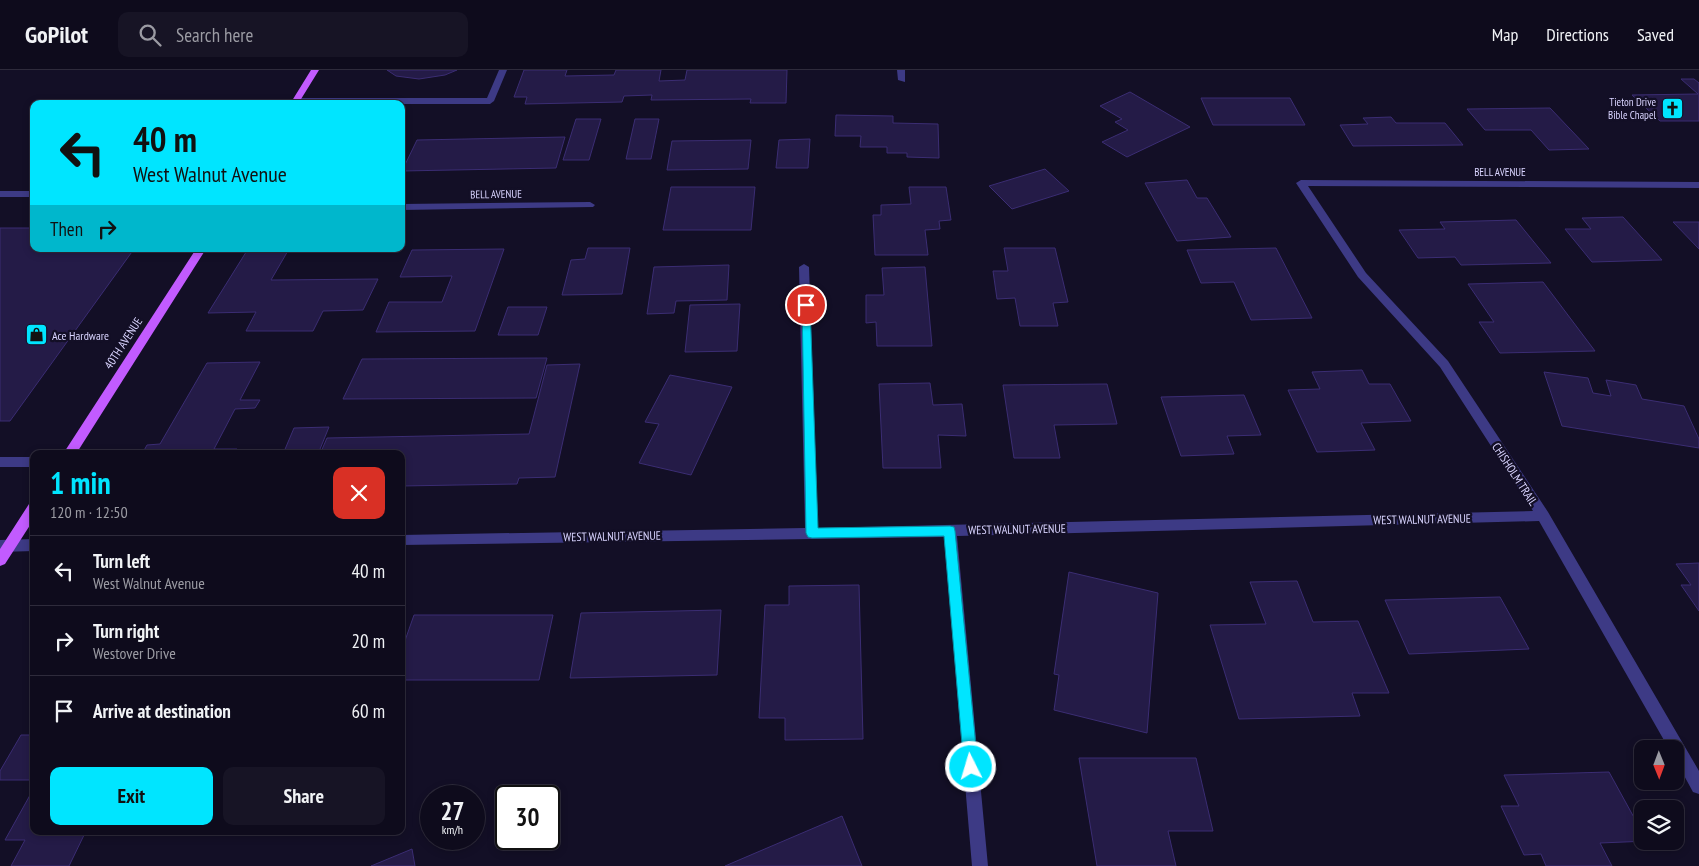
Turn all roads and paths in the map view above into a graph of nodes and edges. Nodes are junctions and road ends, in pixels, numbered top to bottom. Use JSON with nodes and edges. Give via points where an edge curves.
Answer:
{"nodes":[{"id":1,"x":315,"y":70,"type":"edge"},
{"id":2,"x":503,"y":70,"type":"edge"},
{"id":3,"x":901,"y":70,"type":"edge"},
{"id":4,"x":902,"y":80,"type":"dead end"},
{"id":5,"x":297,"y":100,"type":"edge"},
{"id":6,"x":405,"y":101,"type":"edge"},
{"id":7,"x":1301,"y":183,"type":"joint"},
{"id":8,"x":1699,"y":185,"type":"edge"},
{"id":9,"x":0,"y":194,"type":"edge"},
{"id":10,"x":30,"y":194,"type":"edge"},
{"id":11,"x":590,"y":205,"type":"dead end"},
{"id":12,"x":405,"y":207,"type":"edge"},
{"id":13,"x":199,"y":252,"type":"edge"},
{"id":14,"x":804,"y":267,"type":"dead end"},
{"id":15,"x":72,"y":450,"type":"edge"},
{"id":16,"x":0,"y":462,"type":"edge"},
{"id":17,"x":30,"y":462,"type":"edge"},
{"id":18,"x":30,"y":513,"type":"edge"},
{"id":19,"x":1543,"y":516,"type":"junction"},
{"id":20,"x":950,"y":531,"type":"junction"},
{"id":21,"x":812,"y":533,"type":"junction"},
{"id":22,"x":405,"y":540,"type":"edge"},
{"id":23,"x":30,"y":545,"type":"edge"},
{"id":24,"x":5,"y":546,"type":"edge"},
{"id":25,"x":0,"y":560,"type":"edge"},
{"id":26,"x":1699,"y":786,"type":"edge"},
{"id":27,"x":980,"y":866,"type":"edge"}],
"edges":[{"from":1,"to":5,"type":"main road"},
{"from":2,"to":6,"type":"street","via":[[490,100]]},
{"from":3,"to":4,"type":"street"},
{"from":7,"to":8,"type":"street","name":"BELL AVENUE"},
{"from":7,"to":19,"type":"street","name":"CHISHOLM TRAIL","via":[[1362,275],[1444,364]]},
{"from":9,"to":10,"type":"street"},
{"from":11,"to":12,"type":"street","name":"BELL AVENUE"},
{"from":13,"to":15,"type":"main road","name":"40TH AVENUE"},
{"from":14,"to":21,"type":"street"},
{"from":16,"to":17,"type":"street"},
{"from":18,"to":24,"type":"main road"},
{"from":19,"to":20,"type":"street","name":"WEST WALNUT AVENUE"},
{"from":19,"to":26,"type":"street","name":"CHISHOLM TRAIL"},
{"from":20,"to":21,"type":"street","name":"WEST WALNUT AVENUE"},
{"from":20,"to":27,"type":"street"},
{"from":21,"to":22,"type":"street","name":"WEST WALNUT AVENUE"},
{"from":23,"to":24,"type":"street"},
{"from":24,"to":25,"type":"main road"}]}
